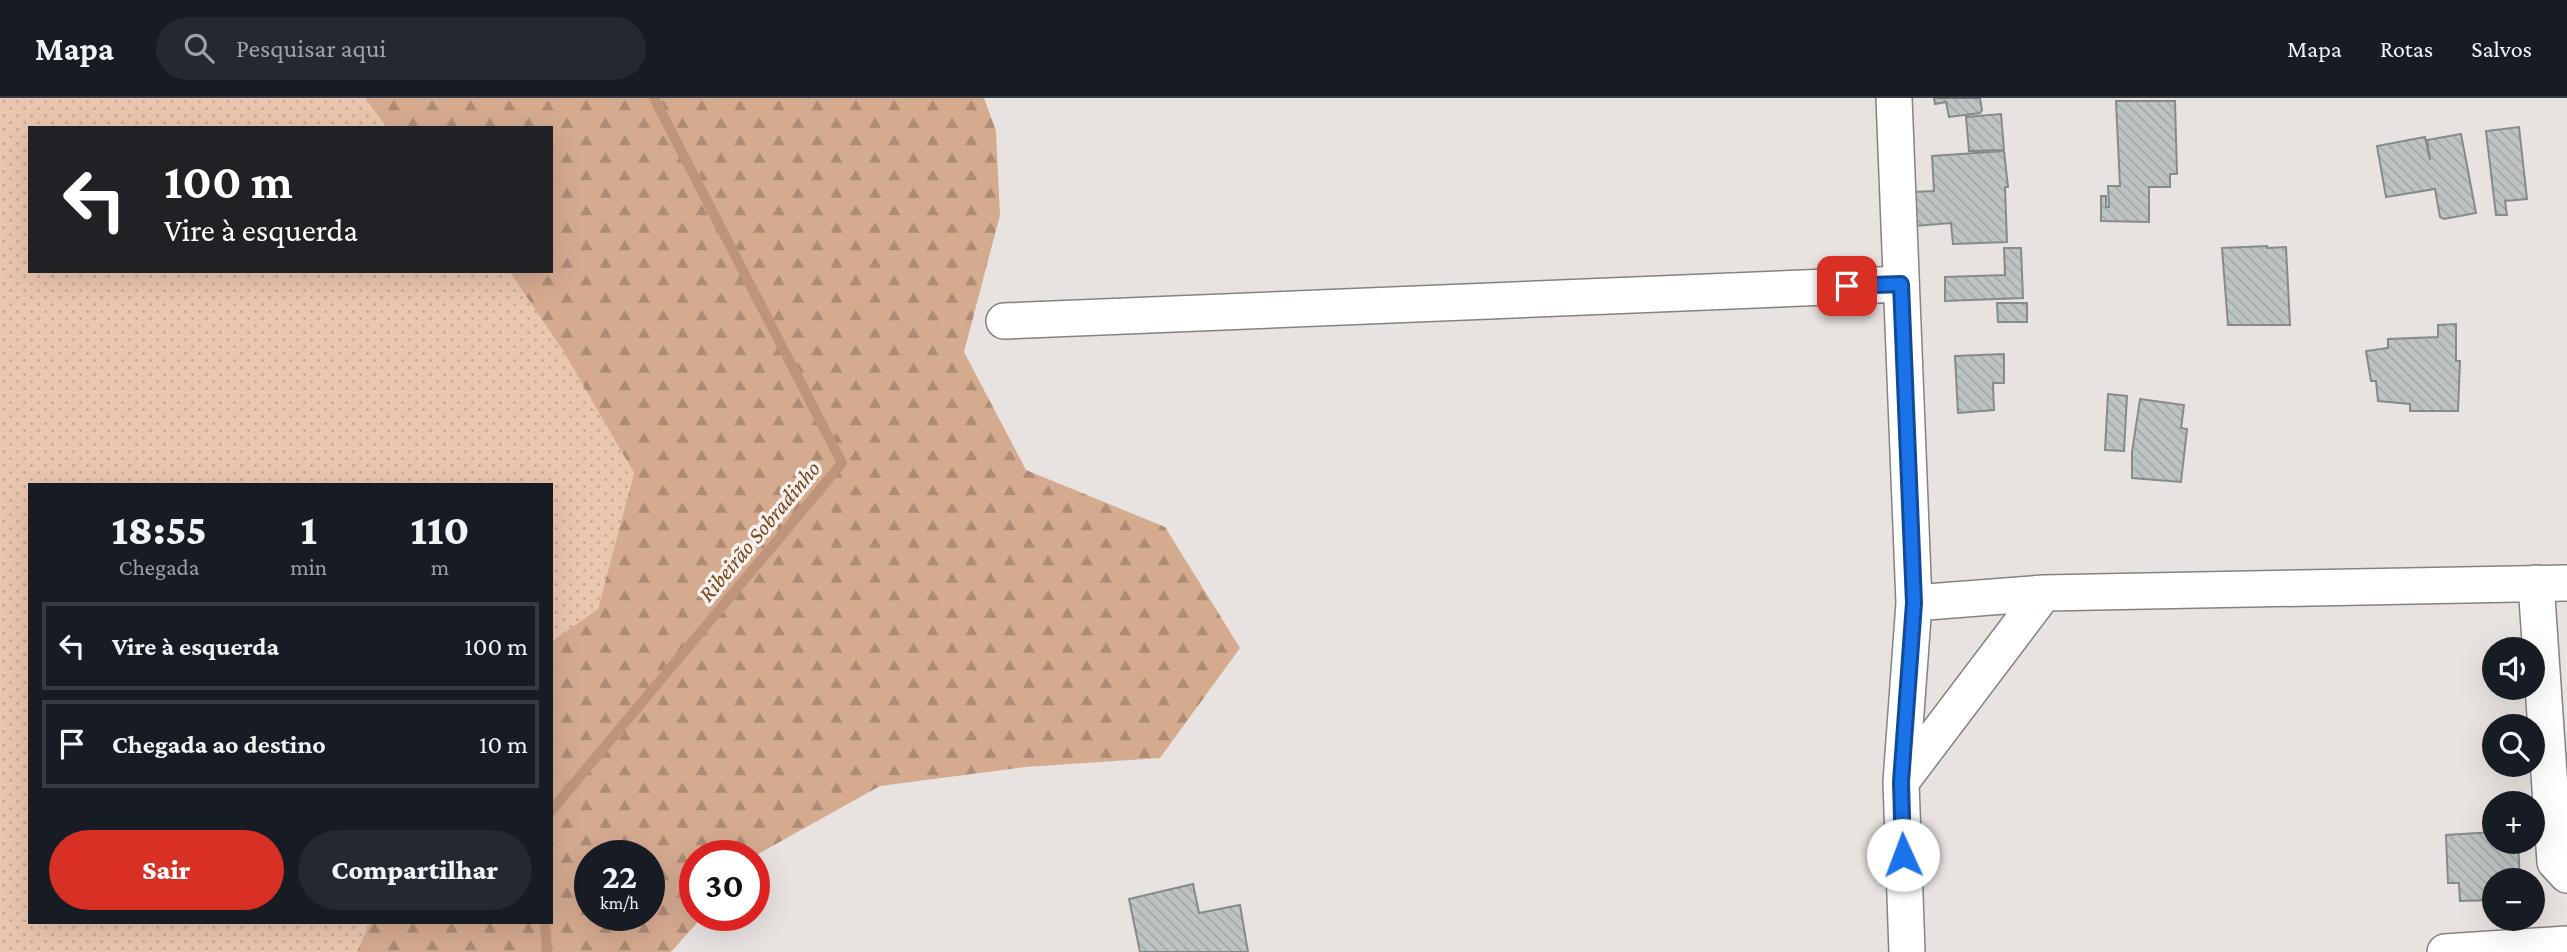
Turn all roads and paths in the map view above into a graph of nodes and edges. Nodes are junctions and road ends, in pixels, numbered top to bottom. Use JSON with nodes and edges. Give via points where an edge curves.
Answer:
{"nodes":[{"id":1,"x":1894,"y":98,"type":"edge"},
{"id":2,"x":1901,"y":284,"type":"junction"},
{"id":3,"x":1004,"y":321,"type":"dead end"},
{"id":4,"x":2552,"y":583,"type":"edge"},
{"id":5,"x":2044,"y":593,"type":"junction"},
{"id":6,"x":1914,"y":603,"type":"junction"},
{"id":7,"x":1901,"y":782,"type":"junction"},
{"id":8,"x":2567,"y":875,"type":"edge"},
{"id":9,"x":2567,"y":944,"type":"edge"},
{"id":10,"x":1907,"y":952,"type":"edge"},
{"id":11,"x":2445,"y":952,"type":"edge"}],
"edges":[{"from":1,"to":2,"type":"street"},
{"from":2,"to":3,"type":"street"},
{"from":2,"to":6,"type":"street"},
{"from":4,"to":5,"type":"street"},
{"from":4,"to":8,"type":"street","via":[[2555,862]]},
{"from":5,"to":6,"type":"street"},
{"from":5,"to":7,"type":"street"},
{"from":6,"to":7,"type":"street"},
{"from":7,"to":10,"type":"street"},
{"from":9,"to":11,"type":"street"}]}
